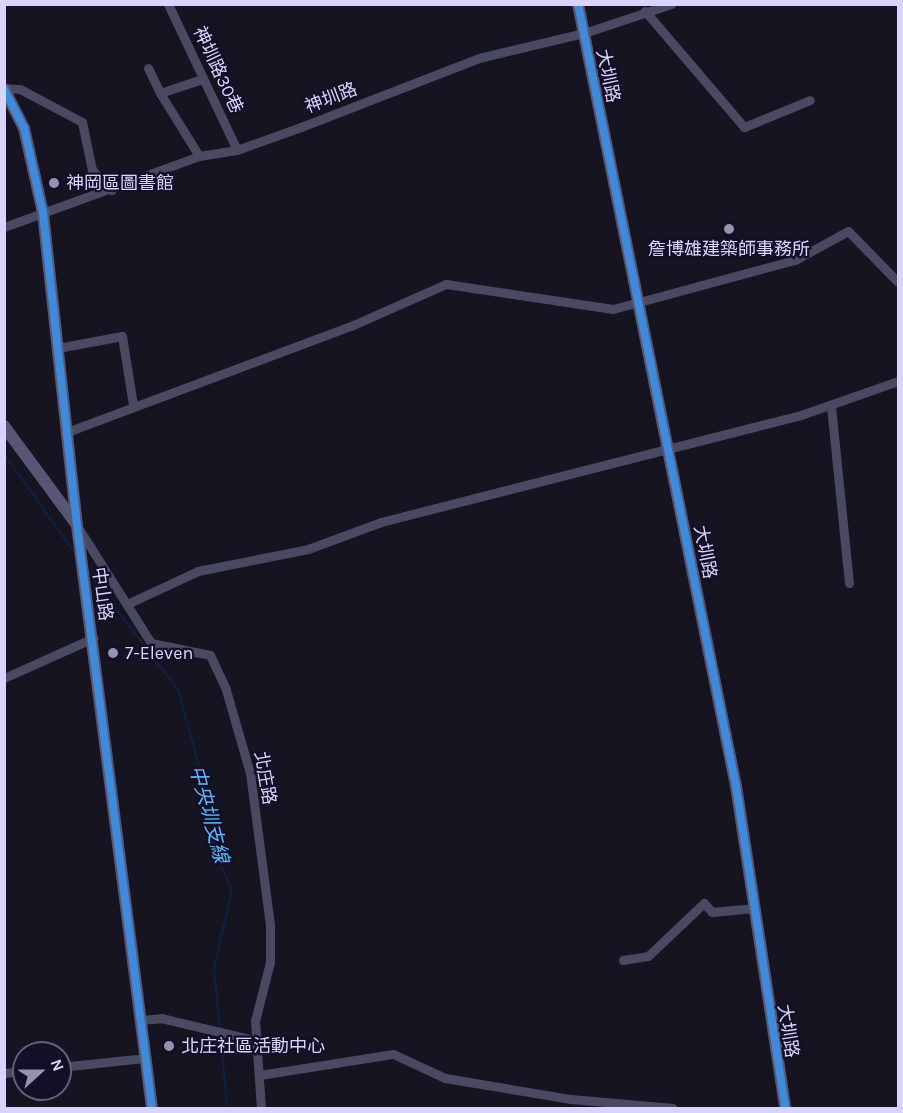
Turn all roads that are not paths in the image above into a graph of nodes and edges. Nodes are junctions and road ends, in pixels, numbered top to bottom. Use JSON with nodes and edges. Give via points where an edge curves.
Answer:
{"nodes":[{"id":1,"x":168,"y":4,"type":"edge"},
{"id":2,"x":578,"y":4,"type":"edge"},
{"id":3,"x":671,"y":4,"type":"edge"},
{"id":4,"x":645,"y":11,"type":"junction"},
{"id":5,"x":584,"y":33,"type":"junction"},
{"id":6,"x":148,"y":68,"type":"dead end"},
{"id":7,"x":202,"y":79,"type":"junction"},
{"id":8,"x":4,"y":89,"type":"edge"},
{"id":9,"x":160,"y":93,"type":"junction"},
{"id":10,"x":810,"y":100,"type":"dead end"},
{"id":11,"x":237,"y":150,"type":"junction"},
{"id":12,"x":199,"y":156,"type":"junction"},
{"id":13,"x":111,"y":190,"type":"junction"},
{"id":14,"x":43,"y":213,"type":"junction"},
{"id":15,"x":4,"y":227,"type":"edge"},
{"id":16,"x":898,"y":282,"type":"edge"},
{"id":17,"x":641,"y":304,"type":"junction"},
{"id":18,"x":58,"y":348,"type":"junction"},
{"id":19,"x":898,"y":381,"type":"edge"},
{"id":20,"x":133,"y":405,"type":"junction"},
{"id":21,"x":831,"y":406,"type":"junction"},
{"id":22,"x":4,"y":426,"type":"edge"},
{"id":23,"x":67,"y":432,"type":"junction"},
{"id":24,"x":668,"y":446,"type":"junction"},
{"id":25,"x":77,"y":526,"type":"junction"},
{"id":26,"x":849,"y":583,"type":"dead end"},
{"id":27,"x":128,"y":604,"type":"junction"},
{"id":28,"x":93,"y":638,"type":"junction"},
{"id":29,"x":4,"y":678,"type":"edge"},
{"id":30,"x":754,"y":908,"type":"junction"},
{"id":31,"x":623,"y":960,"type":"dead end"},
{"id":32,"x":140,"y":1020,"type":"junction"},
{"id":33,"x":258,"y":1041,"type":"junction"},
{"id":34,"x":145,"y":1058,"type":"junction"},
{"id":35,"x":72,"y":1066,"type":"edge"},
{"id":36,"x":260,"y":1075,"type":"junction"},
{"id":37,"x":153,"y":1108,"type":"edge"},
{"id":38,"x":261,"y":1108,"type":"edge"},
{"id":39,"x":673,"y":1108,"type":"edge"},
{"id":40,"x":785,"y":1108,"type":"edge"}],
"edges":[{"from":1,"to":7,"type":"street","name":"神圳路30巷"},
{"from":2,"to":5,"type":"street","name":"大圳路"},
{"from":3,"to":4,"type":"street","name":"神圳路"},
{"from":4,"to":5,"type":"street","name":"神圳路"},
{"from":4,"to":10,"type":"street","via":[[741,126]]},
{"from":5,"to":11,"type":"street","name":"神圳路","via":[[479,58]]},
{"from":5,"to":17,"type":"street","name":"大圳路"},
{"from":6,"to":9,"type":"street"},
{"from":7,"to":9,"type":"street"},
{"from":7,"to":11,"type":"street","name":"神圳路30巷"},
{"from":8,"to":13,"type":"street","via":[[20,89],[82,122],[92,170]]},
{"from":8,"to":14,"type":"street","name":"中山路","via":[[24,128]]},
{"from":9,"to":12,"type":"street"},
{"from":11,"to":12,"type":"street","name":"神圳路"},
{"from":12,"to":13,"type":"street","name":"神圳路"},
{"from":13,"to":14,"type":"street","name":"神圳路"},
{"from":14,"to":15,"type":"street","name":"神圳路"},
{"from":14,"to":18,"type":"street","name":"中山路"},
{"from":16,"to":17,"type":"street","via":[[848,231],[817,252]]},
{"from":17,"to":20,"type":"street","via":[[613,309],[550,295],[446,284],[351,326]]},
{"from":17,"to":24,"type":"street","name":"大圳路"},
{"from":18,"to":20,"type":"street","via":[[122,336]]},
{"from":18,"to":23,"type":"street","name":"中山路"},
{"from":19,"to":21,"type":"street"},
{"from":20,"to":23,"type":"street"},
{"from":21,"to":24,"type":"street"},
{"from":21,"to":26,"type":"street"},
{"from":22,"to":25,"type":"street"},
{"from":23,"to":25,"type":"street","name":"中山路"},
{"from":24,"to":27,"type":"street","via":[[590,472],[381,522],[308,549],[198,571]]},
{"from":24,"to":30,"type":"street","name":"大圳路"},
{"from":25,"to":27,"type":"street","name":"北庄路"},
{"from":25,"to":28,"type":"street","name":"中山路"},
{"from":27,"to":33,"type":"street","name":"北庄路","via":[[151,643],[210,655],[226,690],[250,773],[270,924],[270,962],[256,1008]]},
{"from":28,"to":29,"type":"street"},
{"from":28,"to":32,"type":"street","name":"中山路"},
{"from":30,"to":31,"type":"street","via":[[712,912],[704,903],[648,956]]},
{"from":30,"to":40,"type":"street","name":"大圳路"},
{"from":32,"to":33,"type":"street","via":[[161,1018]]},
{"from":32,"to":34,"type":"street","name":"中山路"},
{"from":33,"to":36,"type":"street","name":"北庄路"},
{"from":34,"to":35,"type":"street"},
{"from":34,"to":37,"type":"street","name":"中山路"},
{"from":36,"to":38,"type":"street","name":"北庄路"},
{"from":36,"to":39,"type":"street","via":[[393,1054],[446,1078],[571,1099]]}]}
